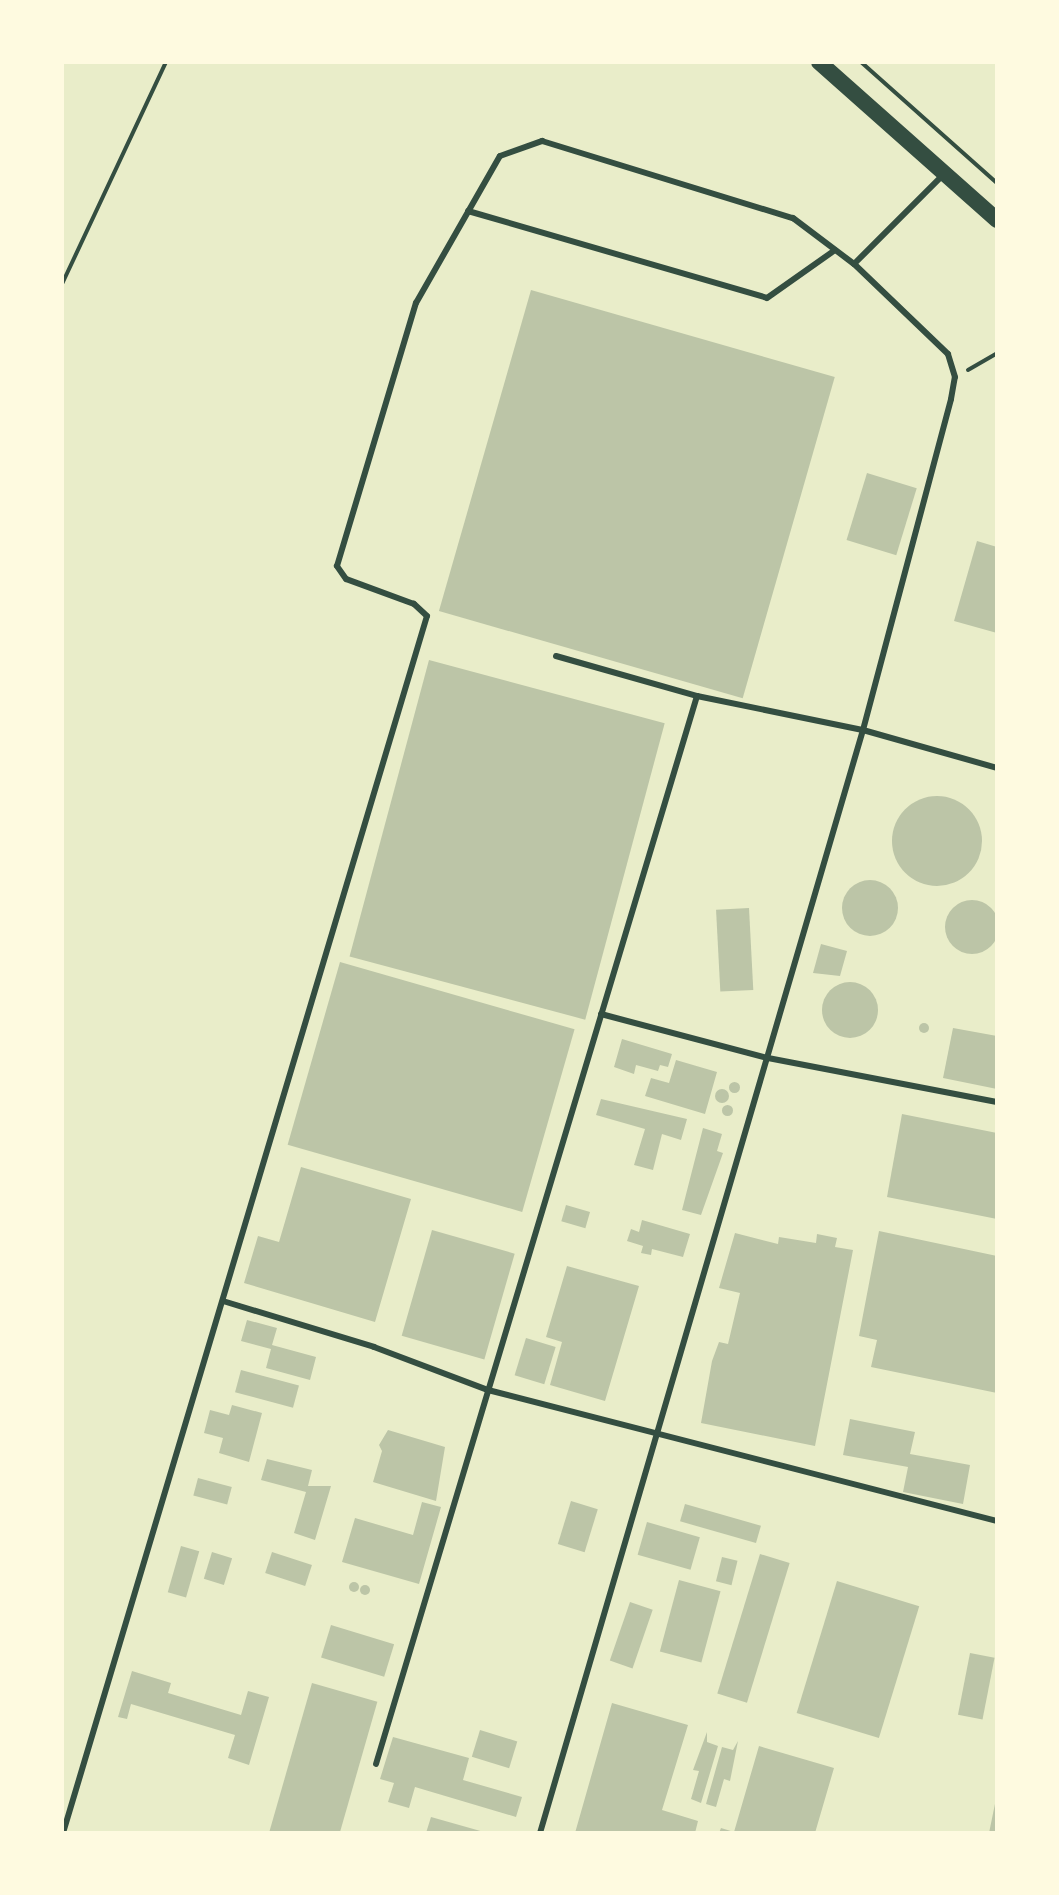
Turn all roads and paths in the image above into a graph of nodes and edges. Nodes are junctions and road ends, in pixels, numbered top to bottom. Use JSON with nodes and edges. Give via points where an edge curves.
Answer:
{"nodes":[{"id":1,"x":166,"y":62,"type":"edge"},
{"id":2,"x":819,"y":62,"type":"edge"},
{"id":3,"x":861,"y":62,"type":"edge"},
{"id":4,"x":943,"y":175,"type":"junction"},
{"id":5,"x":997,"y":183,"type":"edge"},
{"id":6,"x":468,"y":211,"type":"junction"},
{"id":7,"x":997,"y":220,"type":"edge"},
{"id":8,"x":835,"y":250,"type":"junction"},
{"id":9,"x":854,"y":264,"type":"junction"},
{"id":10,"x":62,"y":284,"type":"edge"},
{"id":11,"x":997,"y":353,"type":"edge"},
{"id":12,"x":955,"y":377,"type":"junction"},
{"id":13,"x":556,"y":656,"type":"dead end"},
{"id":14,"x":697,"y":696,"type":"junction"},
{"id":15,"x":863,"y":730,"type":"junction"},
{"id":16,"x":997,"y":768,"type":"edge"},
{"id":17,"x":601,"y":1014,"type":"junction"},
{"id":18,"x":768,"y":1058,"type":"junction"},
{"id":19,"x":997,"y":1102,"type":"edge"},
{"id":20,"x":223,"y":1301,"type":"junction"},
{"id":21,"x":488,"y":1390,"type":"junction"},
{"id":22,"x":656,"y":1437,"type":"junction"},
{"id":23,"x":997,"y":1521,"type":"edge"},
{"id":24,"x":376,"y":1764,"type":"dead end"},
{"id":25,"x":63,"y":1833,"type":"edge"},
{"id":26,"x":540,"y":1833,"type":"edge"}],
"edges":[{"from":1,"to":10,"type":"path"},
{"from":2,"to":4,"type":"main road"},
{"from":3,"to":5,"type":"path"},
{"from":4,"to":7,"type":"main road"},
{"from":4,"to":9,"type":"lane"},
{"from":6,"to":8,"type":"lane","via":[[767,298]]},
{"from":6,"to":8,"type":"lane","via":[[500,156],[542,141],[793,218]]},
{"from":6,"to":20,"type":"lane","via":[[416,303],[337,566],[346,579],[414,604],[427,616]]},
{"from":8,"to":9,"type":"lane"},
{"from":9,"to":12,"type":"lane","via":[[948,354]]},
{"from":11,"to":12,"type":"path"},
{"from":12,"to":15,"type":"lane"},
{"from":13,"to":14,"type":"lane"},
{"from":14,"to":15,"type":"lane"},
{"from":14,"to":17,"type":"lane"},
{"from":15,"to":16,"type":"lane"},
{"from":15,"to":18,"type":"lane"},
{"from":17,"to":18,"type":"lane"},
{"from":17,"to":21,"type":"lane"},
{"from":18,"to":19,"type":"lane"},
{"from":18,"to":22,"type":"lane"},
{"from":20,"to":21,"type":"lane","via":[[374,1347]]},
{"from":20,"to":25,"type":"lane"},
{"from":21,"to":22,"type":"lane"},
{"from":21,"to":24,"type":"lane"},
{"from":22,"to":23,"type":"lane"},
{"from":22,"to":26,"type":"lane"}]}
